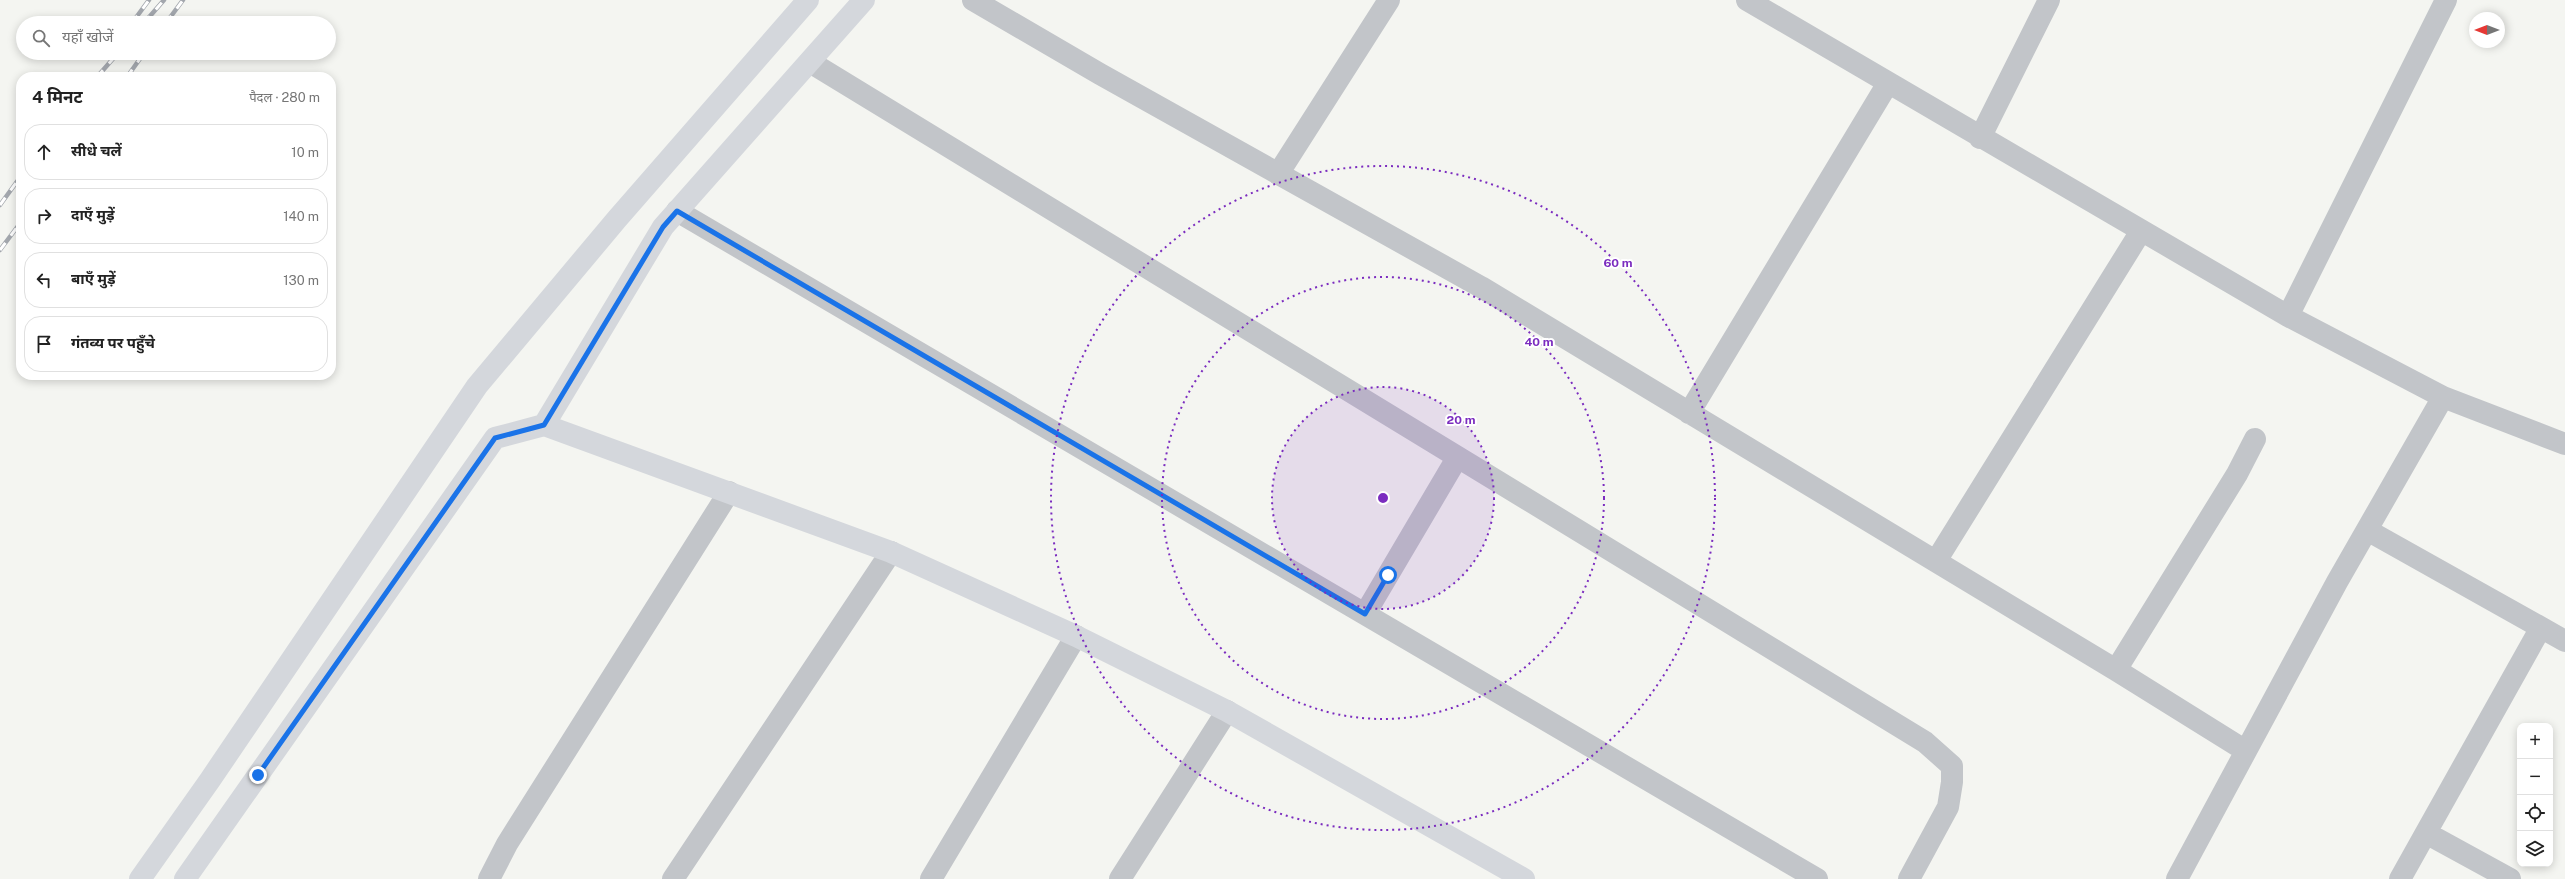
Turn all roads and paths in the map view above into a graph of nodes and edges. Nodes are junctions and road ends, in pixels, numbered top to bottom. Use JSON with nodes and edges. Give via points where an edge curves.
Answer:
{"nodes":[{"id":1,"x":808,"y":0,"type":"edge"},
{"id":2,"x":864,"y":0,"type":"edge"},
{"id":3,"x":973,"y":0,"type":"edge"},
{"id":4,"x":1389,"y":0,"type":"edge"},
{"id":5,"x":1747,"y":0,"type":"edge"},
{"id":6,"x":2049,"y":0,"type":"edge"},
{"id":7,"x":2446,"y":0,"type":"edge"},
{"id":8,"x":810,"y":62,"type":"junction"},
{"id":9,"x":1888,"y":83,"type":"junction"},
{"id":10,"x":1980,"y":138,"type":"junction"},
{"id":11,"x":1278,"y":174,"type":"junction"},
{"id":12,"x":677,"y":211,"type":"junction"},
{"id":13,"x":2141,"y":231,"type":"junction"},
{"id":14,"x":2288,"y":316,"type":"junction"},
{"id":15,"x":2443,"y":397,"type":"junction"},
{"id":16,"x":1689,"y":413,"type":"junction"},
{"id":17,"x":544,"y":425,"type":"junction"},
{"id":18,"x":2255,"y":439,"type":"dead end"},
{"id":19,"x":2565,"y":444,"type":"edge"},
{"id":20,"x":1457,"y":458,"type":"junction"},
{"id":21,"x":729,"y":492,"type":"junction"},
{"id":22,"x":2367,"y":530,"type":"junction"},
{"id":23,"x":891,"y":552,"type":"junction"},
{"id":24,"x":1936,"y":561,"type":"junction"},
{"id":25,"x":1365,"y":614,"type":"junction"},
{"id":26,"x":2540,"y":628,"type":"junction"},
{"id":27,"x":1076,"y":636,"type":"junction"},
{"id":28,"x":2565,"y":641,"type":"edge"},
{"id":29,"x":2116,"y":670,"type":"junction"},
{"id":30,"x":1227,"y":711,"type":"junction"},
{"id":31,"x":2246,"y":751,"type":"junction"},
{"id":32,"x":2426,"y":833,"type":"junction"},
{"id":33,"x":140,"y":879,"type":"edge"},
{"id":34,"x":185,"y":879,"type":"edge"},
{"id":35,"x":489,"y":879,"type":"edge"},
{"id":36,"x":673,"y":879,"type":"edge"},
{"id":37,"x":931,"y":879,"type":"edge"},
{"id":38,"x":1120,"y":879,"type":"edge"},
{"id":39,"x":1524,"y":879,"type":"edge"},
{"id":40,"x":1816,"y":879,"type":"edge"},
{"id":41,"x":1909,"y":879,"type":"edge"},
{"id":42,"x":2177,"y":879,"type":"edge"},
{"id":43,"x":2400,"y":879,"type":"edge"},
{"id":44,"x":2510,"y":879,"type":"edge"}],
"edges":[{"from":1,"to":33,"type":"street","via":[[617,219],[477,386]]},
{"from":2,"to":8,"type":"street"},
{"from":3,"to":11,"type":"street"},
{"from":4,"to":11,"type":"street"},
{"from":5,"to":9,"type":"street"},
{"from":6,"to":10,"type":"street"},
{"from":7,"to":14,"type":"street"},
{"from":8,"to":12,"type":"street"},
{"from":8,"to":20,"type":"street"},
{"from":9,"to":10,"type":"street"},
{"from":9,"to":16,"type":"street"},
{"from":10,"to":13,"type":"street"},
{"from":11,"to":16,"type":"street","via":[[1481,287]]},
{"from":12,"to":17,"type":"street","via":[[663,227]]},
{"from":12,"to":25,"type":"street"},
{"from":13,"to":14,"type":"street"},
{"from":13,"to":24,"type":"street"},
{"from":14,"to":15,"type":"street"},
{"from":15,"to":19,"type":"street"},
{"from":15,"to":22,"type":"street"},
{"from":16,"to":24,"type":"street"},
{"from":17,"to":21,"type":"street"},
{"from":17,"to":34,"type":"street","via":[[495,438]]},
{"from":18,"to":29,"type":"street","via":[[2237,474]]},
{"from":20,"to":25,"type":"street"},
{"from":20,"to":41,"type":"street","via":[[1925,742],[1952,766],[1948,807]]},
{"from":21,"to":23,"type":"street"},
{"from":21,"to":35,"type":"street","via":[[512,838]]},
{"from":22,"to":26,"type":"street"},
{"from":22,"to":31,"type":"street"},
{"from":23,"to":27,"type":"street"},
{"from":23,"to":36,"type":"street"},
{"from":24,"to":29,"type":"street"},
{"from":25,"to":40,"type":"street"},
{"from":26,"to":28,"type":"street"},
{"from":26,"to":32,"type":"street"},
{"from":27,"to":30,"type":"street"},
{"from":27,"to":37,"type":"street"},
{"from":29,"to":31,"type":"street"},
{"from":30,"to":38,"type":"street"},
{"from":30,"to":39,"type":"street"},
{"from":31,"to":42,"type":"street"},
{"from":32,"to":43,"type":"street"},
{"from":32,"to":44,"type":"street"}]}
